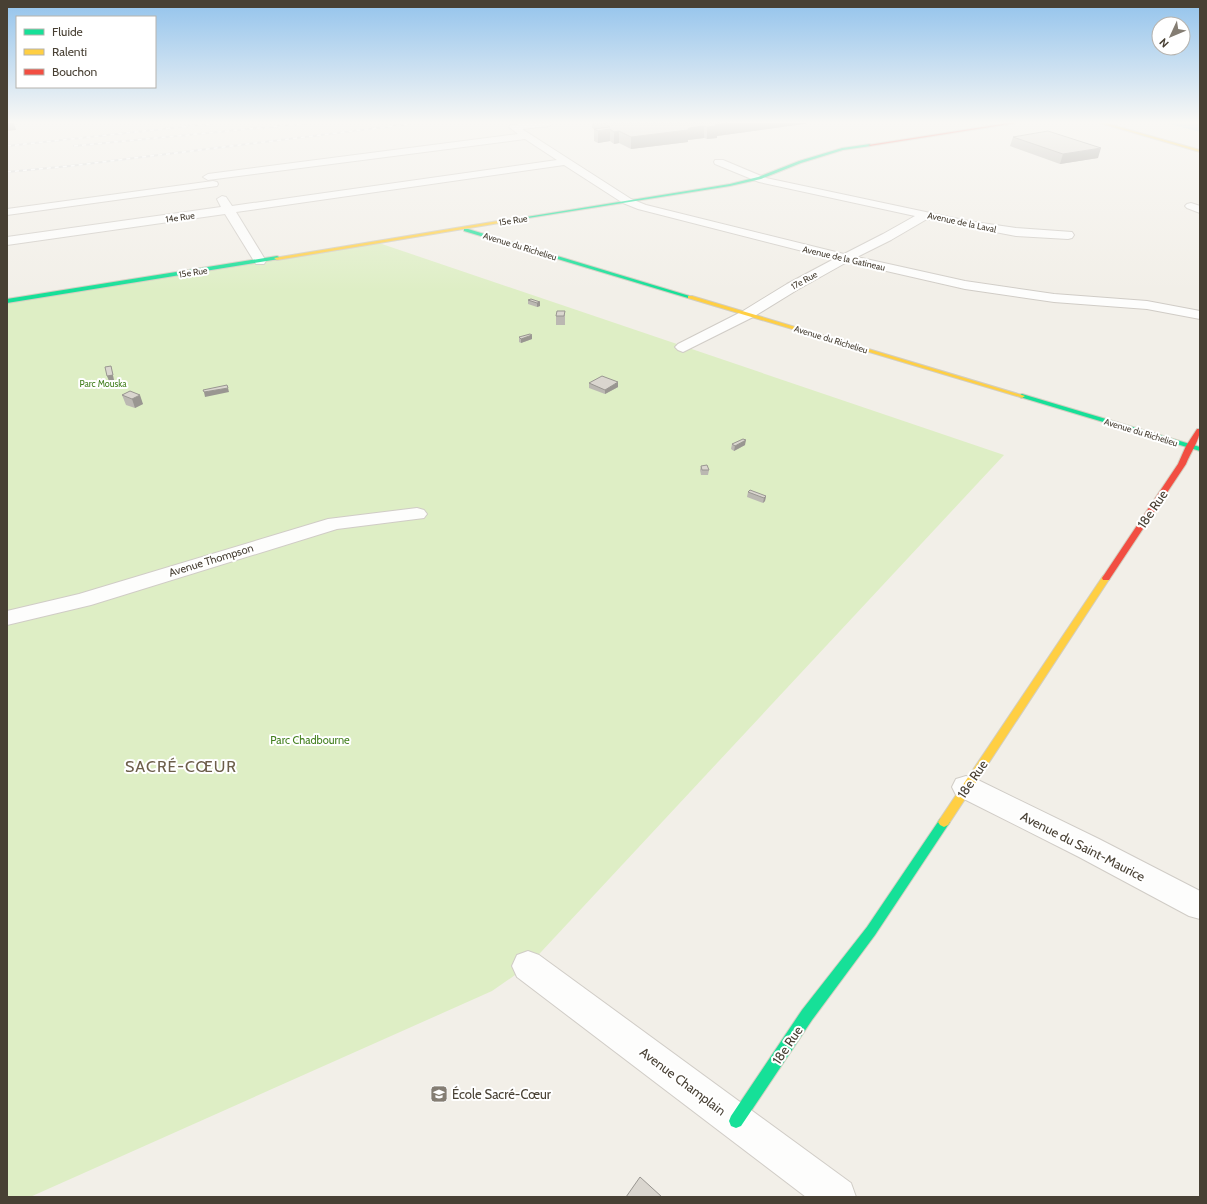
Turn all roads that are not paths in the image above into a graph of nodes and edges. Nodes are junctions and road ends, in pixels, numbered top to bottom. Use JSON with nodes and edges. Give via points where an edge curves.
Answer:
{"nodes":[{"id":1,"x":195,"y":179,"type":"edge"},
{"id":2,"x":208,"y":179,"type":"edge"},
{"id":3,"x":445,"y":179,"type":"edge"},
{"id":4,"x":591,"y":179,"type":"edge"},
{"id":5,"x":753,"y":179,"type":"edge"},
{"id":6,"x":764,"y":179,"type":"edge"},
{"id":7,"x":627,"y":202,"type":"junction"},
{"id":8,"x":228,"y":210,"type":"junction"},
{"id":9,"x":7,"y":212,"type":"edge"},
{"id":10,"x":925,"y":214,"type":"junction"},
{"id":11,"x":461,"y":228,"type":"junction"},
{"id":12,"x":1068,"y":235,"type":"dead end"},
{"id":13,"x":7,"y":241,"type":"edge"},
{"id":14,"x":845,"y":258,"type":"junction"},
{"id":15,"x":260,"y":261,"type":"junction"},
{"id":16,"x":7,"y":301,"type":"edge"},
{"id":17,"x":748,"y":314,"type":"junction"},
{"id":18,"x":1200,"y":315,"type":"edge"},
{"id":19,"x":683,"y":347,"type":"dead end"},
{"id":20,"x":1200,"y":432,"type":"edge"},
{"id":21,"x":1190,"y":446,"type":"junction"},
{"id":22,"x":1200,"y":449,"type":"edge"},
{"id":23,"x":417,"y":514,"type":"dead end"},
{"id":24,"x":7,"y":618,"type":"edge"},
{"id":25,"x":966,"y":787,"type":"junction"},
{"id":26,"x":1200,"y":906,"type":"edge"},
{"id":27,"x":528,"y":966,"type":"dead end"},
{"id":28,"x":736,"y":1121,"type":"junction"},
{"id":29,"x":837,"y":1197,"type":"edge"}],
"edges":[{"from":1,"to":9,"type":"street"},
{"from":2,"to":8,"type":"street"},
{"from":3,"to":8,"type":"street","name":"14e Rue"},
{"from":4,"to":7,"type":"street","name":"Avenue de la Gatineau"},
{"from":5,"to":7,"type":"street","name":"15e Rue"},
{"from":6,"to":10,"type":"street","name":"Avenue de la Laval"},
{"from":7,"to":11,"type":"street","name":"15e Rue"},
{"from":7,"to":14,"type":"street","name":"Avenue de la Gatineau"},
{"from":8,"to":13,"type":"street","name":"14e Rue"},
{"from":8,"to":15,"type":"street"},
{"from":10,"to":12,"type":"street","name":"Avenue de la Laval","via":[[994,229]]},
{"from":10,"to":14,"type":"street","name":"17e Rue","via":[[888,237]]},
{"from":11,"to":15,"type":"street","name":"15e Rue"},
{"from":11,"to":17,"type":"street","name":"Avenue du Richelieu"},
{"from":14,"to":17,"type":"street","name":"17e Rue"},
{"from":14,"to":18,"type":"street","name":"Avenue de la Gatineau","via":[[997,291],[1147,305]]},
{"from":15,"to":16,"type":"street","name":"15e Rue"},
{"from":17,"to":19,"type":"street","name":"17e Rue"},
{"from":17,"to":21,"type":"street","name":"Avenue du Richelieu"},
{"from":20,"to":21,"type":"street","name":"18e Rue"},
{"from":21,"to":22,"type":"street","name":"Avenue du Richelieu"},
{"from":21,"to":25,"type":"street","name":"18e Rue","via":[[1182,464]]},
{"from":23,"to":24,"type":"street","name":"Avenue Thompson","via":[[335,522],[84,600]]},
{"from":25,"to":26,"type":"street","name":"Avenue du Saint-Maurice"},
{"from":25,"to":28,"type":"street","name":"18e Rue","via":[[871,931],[807,1015]]},
{"from":27,"to":28,"type":"street","name":"Avenue Champlain"},
{"from":28,"to":29,"type":"street","name":"Avenue Champlain"}]}
